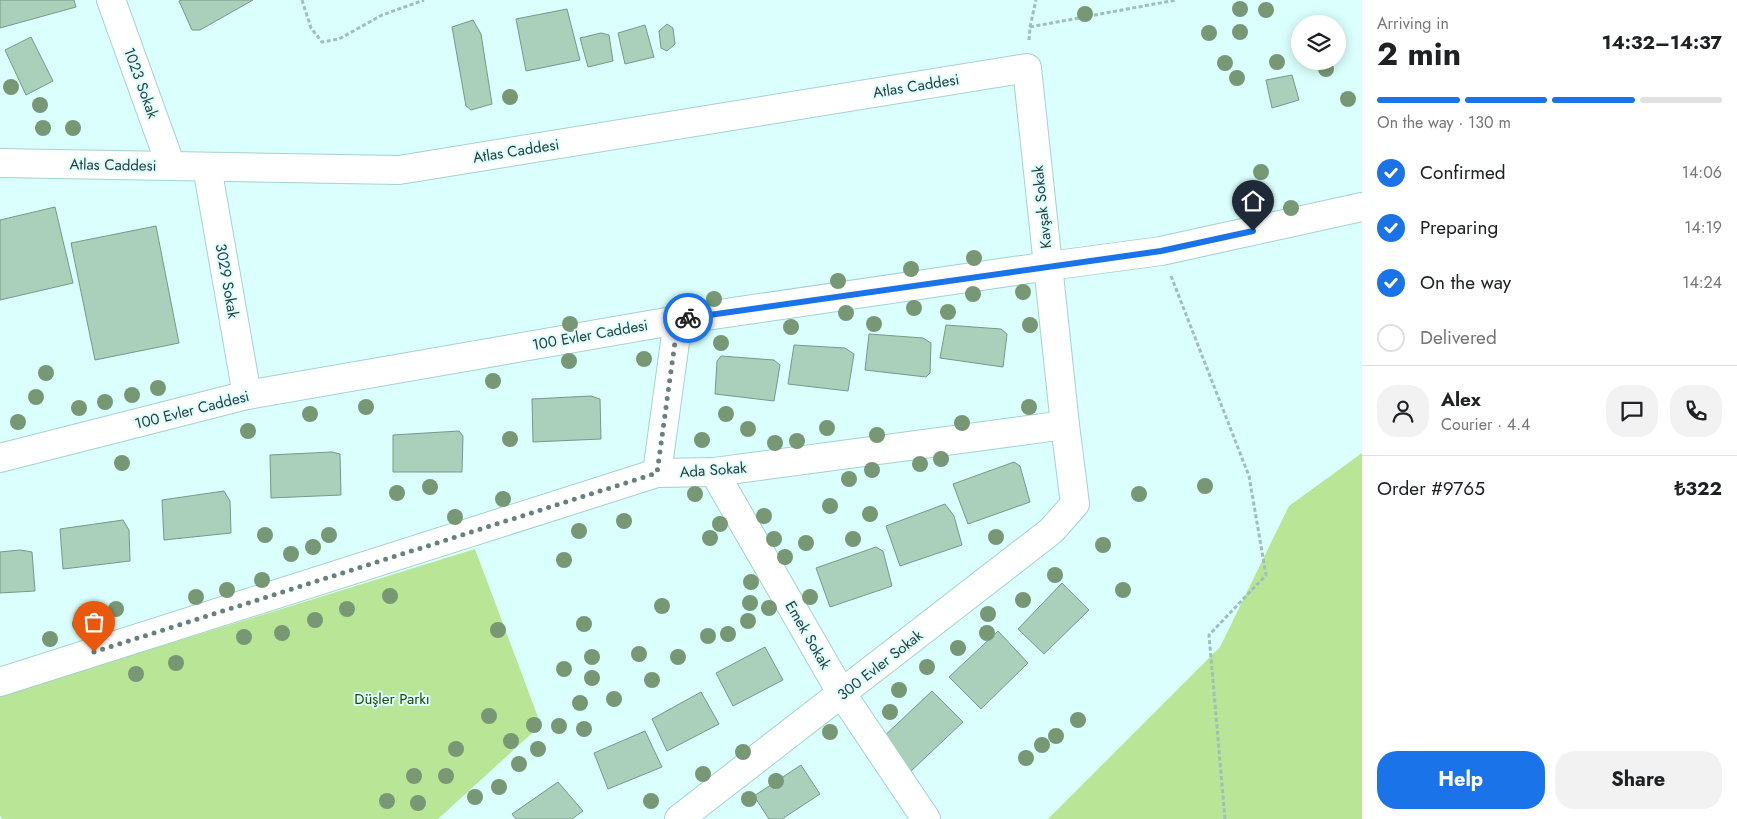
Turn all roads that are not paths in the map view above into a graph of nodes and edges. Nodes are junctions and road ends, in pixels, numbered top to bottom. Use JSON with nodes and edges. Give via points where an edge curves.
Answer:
{"nodes":[{"id":1,"x":111,"y":0,"type":"edge"},
{"id":2,"x":1027,"y":68,"type":"joint"},
{"id":3,"x":0,"y":163,"type":"edge"},
{"id":4,"x":171,"y":166,"type":"junction"},
{"id":5,"x":208,"y":167,"type":"junction"},
{"id":6,"x":1362,"y":207,"type":"edge"},
{"id":7,"x":1049,"y":266,"type":"junction"},
{"id":8,"x":678,"y":320,"type":"junction"},
{"id":9,"x":247,"y":395,"type":"junction"},
{"id":10,"x":1065,"y":425,"type":"junction"},
{"id":11,"x":0,"y":458,"type":"edge"},
{"id":12,"x":714,"y":472,"type":"junction"},
{"id":13,"x":657,"y":473,"type":"junction"},
{"id":14,"x":1075,"y":504,"type":"joint"},
{"id":15,"x":0,"y":682,"type":"edge"},
{"id":16,"x":842,"y":694,"type":"junction"},
{"id":17,"x":679,"y":819,"type":"edge"},
{"id":18,"x":926,"y":819,"type":"edge"}],
"edges":[{"from":1,"to":4,"type":"street","name":"1023 Sokak"},
{"from":2,"to":5,"type":"street","name":"Atlas Caddesi","via":[[399,170]]},
{"from":2,"to":7,"type":"street","name":"Kavşak Sokak"},
{"from":3,"to":4,"type":"street","name":"Atlas Caddesi"},
{"from":4,"to":5,"type":"street","name":"Atlas Caddesi"},
{"from":5,"to":9,"type":"street","name":"3029 Sokak"},
{"from":6,"to":7,"type":"street","name":"100 Evler Caddesi","via":[[1161,251]]},
{"from":7,"to":8,"type":"street","name":"100 Evler Caddesi"},
{"from":7,"to":10,"type":"street","name":"Kavşak Sokak"},
{"from":8,"to":9,"type":"street","name":"100 Evler Caddesi"},
{"from":8,"to":13,"type":"street"},
{"from":9,"to":11,"type":"street","name":"100 Evler Caddesi"},
{"from":10,"to":12,"type":"street","name":"Ada Sokak"},
{"from":10,"to":14,"type":"street","name":"Kavşak Sokak"},
{"from":12,"to":13,"type":"street","name":"Ada Sokak"},
{"from":12,"to":16,"type":"street","name":"Emek Sokak"},
{"from":13,"to":15,"type":"street","name":"Ada Sokak"},
{"from":14,"to":16,"type":"street","name":"300 Evler Sokak","via":[[1051,531]]},
{"from":16,"to":17,"type":"street","name":"300 Evler Sokak"},
{"from":16,"to":18,"type":"street","name":"Emek Sokak"}]}
